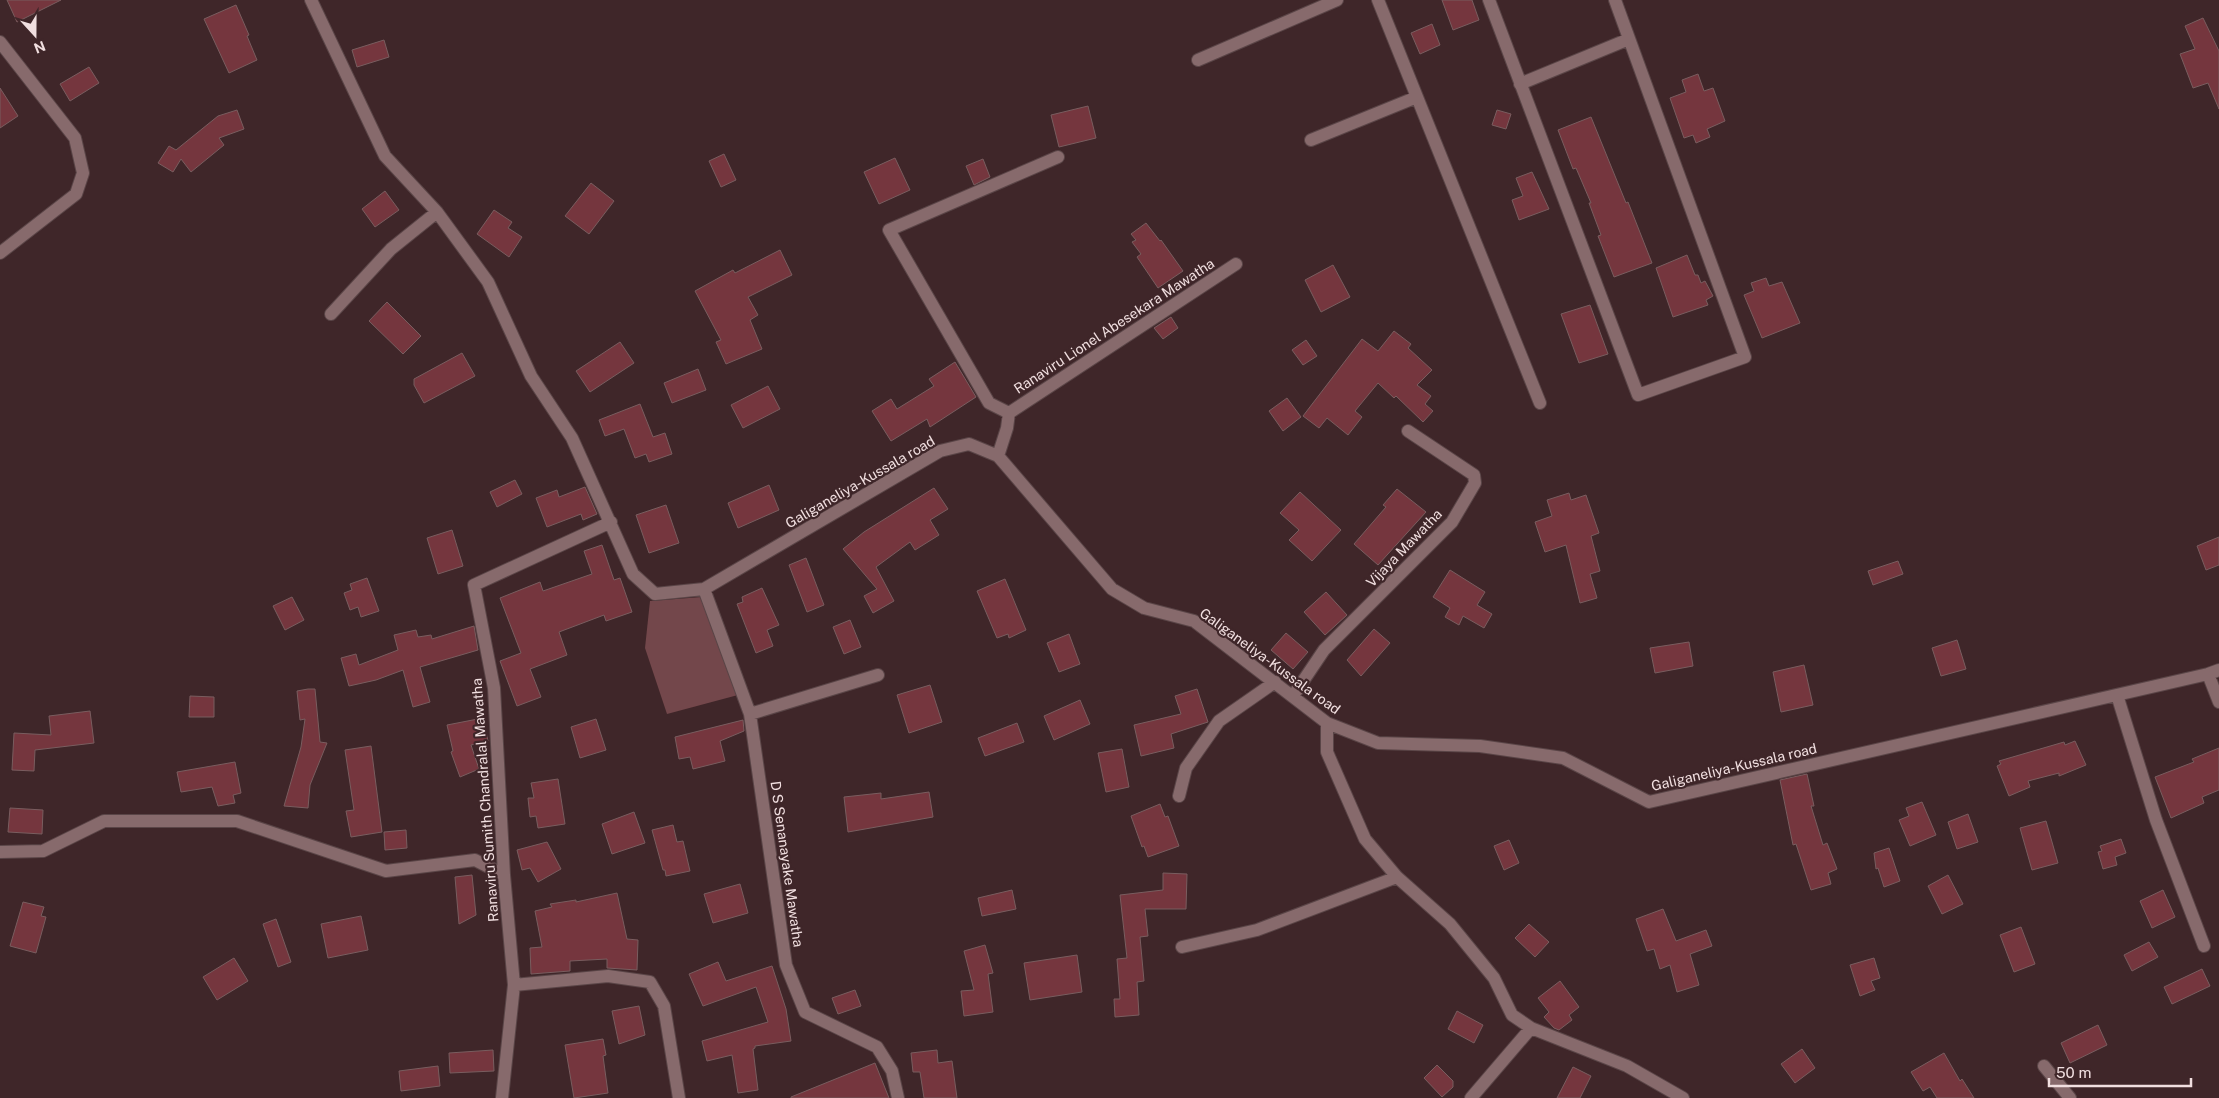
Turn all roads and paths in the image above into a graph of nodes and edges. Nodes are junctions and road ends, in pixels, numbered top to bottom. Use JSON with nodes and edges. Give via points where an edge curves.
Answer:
{"nodes":[{"id":1,"x":311,"y":0,"type":"edge"},
{"id":2,"x":1337,"y":0,"type":"edge"},
{"id":3,"x":1378,"y":0,"type":"edge"},
{"id":4,"x":1489,"y":0,"type":"edge"},
{"id":5,"x":1615,"y":0,"type":"edge"},
{"id":6,"x":1628,"y":39,"type":"junction"},
{"id":7,"x":0,"y":42,"type":"edge"},
{"id":8,"x":1198,"y":60,"type":"dead end"},
{"id":9,"x":1520,"y":84,"type":"junction"},
{"id":10,"x":1417,"y":97,"type":"junction"},
{"id":11,"x":1311,"y":140,"type":"dead end"},
{"id":12,"x":1058,"y":157,"type":"dead end"},
{"id":13,"x":437,"y":212,"type":"junction"},
{"id":14,"x":0,"y":253,"type":"edge"},
{"id":15,"x":1236,"y":264,"type":"dead end"},
{"id":16,"x":331,"y":314,"type":"dead end"},
{"id":17,"x":1540,"y":403,"type":"dead end"},
{"id":18,"x":1009,"y":414,"type":"junction"},
{"id":19,"x":1408,"y":431,"type":"dead end"},
{"id":20,"x":998,"y":456,"type":"junction"},
{"id":21,"x":611,"y":522,"type":"junction"},
{"id":22,"x":704,"y":588,"type":"junction"},
{"id":23,"x":2213,"y":672,"type":"edge"},
{"id":24,"x":878,"y":675,"type":"dead end"},
{"id":25,"x":1275,"y":682,"type":"junction"},
{"id":26,"x":2117,"y":695,"type":"junction"},
{"id":27,"x":1293,"y":696,"type":"junction"},
{"id":28,"x":2219,"y":702,"type":"edge"},
{"id":29,"x":750,"y":714,"type":"junction"},
{"id":30,"x":1327,"y":723,"type":"junction"},
{"id":31,"x":1179,"y":796,"type":"dead end"},
{"id":32,"x":0,"y":852,"type":"edge"},
{"id":33,"x":504,"y":875,"type":"junction"},
{"id":34,"x":1397,"y":877,"type":"junction"},
{"id":35,"x":2204,"y":946,"type":"dead end"},
{"id":36,"x":1182,"y":947,"type":"dead end"},
{"id":37,"x":514,"y":985,"type":"junction"},
{"id":38,"x":1531,"y":1028,"type":"junction"},
{"id":39,"x":2044,"y":1066,"type":"dead end"},
{"id":40,"x":502,"y":1098,"type":"edge"},
{"id":41,"x":679,"y":1098,"type":"edge"},
{"id":42,"x":898,"y":1098,"type":"edge"},
{"id":43,"x":1472,"y":1098,"type":"edge"},
{"id":44,"x":1683,"y":1098,"type":"edge"},
{"id":45,"x":2070,"y":1098,"type":"edge"}],
"edges":[{"from":1,"to":13,"type":"street","name":"Galiganeliya-Kussala road","via":[[385,156]]},
{"from":2,"to":8,"type":"street"},
{"from":3,"to":10,"type":"street"},
{"from":4,"to":9,"type":"street"},
{"from":5,"to":6,"type":"street"},
{"from":6,"to":9,"type":"street"},
{"from":6,"to":9,"type":"street","via":[[1745,357],[1638,395]]},
{"from":7,"to":14,"type":"street","via":[[75,138],[83,173],[76,194]]},
{"from":10,"to":11,"type":"street"},
{"from":10,"to":17,"type":"street"},
{"from":12,"to":18,"type":"street","via":[[888,230],[989,403]]},
{"from":13,"to":16,"type":"street","via":[[391,249]]},
{"from":13,"to":21,"type":"street","name":"Galiganeliya-Kussala road","via":[[488,282],[531,376],[572,438]]},
{"from":15,"to":18,"type":"street","name":"Ranaviru Lionel Abesekara Mawatha"},
{"from":18,"to":20,"type":"street"},
{"from":19,"to":27,"type":"street","name":"Vijaya Mawatha","via":[[1474,475],[1475,484],[1452,522],[1324,650]]},
{"from":20,"to":22,"type":"street","name":"Galiganeliya-Kussala road","via":[[969,444],[940,451]]},
{"from":20,"to":25,"type":"street","name":"Galiganeliya-Kussala road","via":[[1112,589],[1144,608],[1194,621]]},
{"from":21,"to":22,"type":"street","name":"Galiganeliya-Kussala road","via":[[633,574],[655,594]]},
{"from":21,"to":33,"type":"street","name":"Ranaviru Sumith Chandralal Mawatha","via":[[474,585],[494,688]]},
{"from":22,"to":29,"type":"street","name":"D S Senanayake Mawatha"},
{"from":23,"to":26,"type":"street","name":"Galiganeliya-Kussala road"},
{"from":23,"to":28,"type":"street"},
{"from":24,"to":29,"type":"street"},
{"from":25,"to":27,"type":"street","name":"Galiganeliya-Kussala road"},
{"from":25,"to":31,"type":"street","via":[[1219,721],[1186,768]]},
{"from":26,"to":30,"type":"street","name":"Galiganeliya-Kussala road","via":[[1649,802],[1563,758],[1480,746],[1378,743]]},
{"from":26,"to":35,"type":"street","via":[[2156,820]]},
{"from":27,"to":30,"type":"street","name":"Galiganeliya-Kussala road"},
{"from":29,"to":42,"type":"street","name":"D S Senanayake Mawatha","via":[[786,965],[805,1012],[877,1048],[892,1071]]},
{"from":30,"to":34,"type":"street","via":[[1327,752],[1365,839]]},
{"from":32,"to":33,"type":"street","via":[[43,851],[104,821],[236,821],[386,871],[474,860]]},
{"from":33,"to":37,"type":"street","name":"Ranaviru Sumith Chandralal Mawatha"},
{"from":34,"to":36,"type":"street","via":[[1257,930]]},
{"from":34,"to":38,"type":"street","via":[[1450,924],[1494,978],[1512,1014]]},
{"from":37,"to":40,"type":"street","name":"Ranaviru Sumith Chandralal Mawatha"},
{"from":37,"to":41,"type":"street","via":[[608,976],[650,982],[664,1006]]},
{"from":38,"to":43,"type":"street"},
{"from":38,"to":44,"type":"street","via":[[1627,1066]]},
{"from":39,"to":45,"type":"street"}]}
